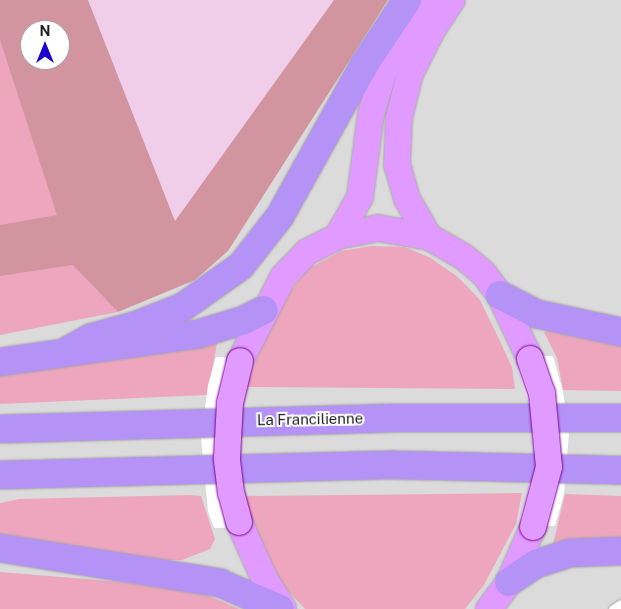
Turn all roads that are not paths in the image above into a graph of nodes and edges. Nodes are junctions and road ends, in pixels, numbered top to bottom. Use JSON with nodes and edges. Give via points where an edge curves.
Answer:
{"nodes":[{"id":1,"x":407,"y":0,"type":"edge"},
{"id":2,"x":424,"y":0,"type":"edge"},
{"id":3,"x":452,"y":0,"type":"edge"},
{"id":4,"x":338,"y":236,"type":"junction"},
{"id":5,"x":429,"y":236,"type":"junction"},
{"id":6,"x":500,"y":295,"type":"junction"},
{"id":7,"x":264,"y":310,"type":"junction"},
{"id":8,"x":621,"y":332,"type":"edge"},
{"id":9,"x":65,"y":352,"type":"junction"},
{"id":10,"x":0,"y":362,"type":"edge"},
{"id":11,"x":621,"y":418,"type":"edge"},
{"id":12,"x":0,"y":429,"type":"edge"},
{"id":13,"x":621,"y":470,"type":"edge"},
{"id":14,"x":0,"y":475,"type":"edge"},
{"id":15,"x":0,"y":548,"type":"edge"},
{"id":16,"x":621,"y":550,"type":"edge"},
{"id":17,"x":38,"y":552,"type":"junction"},
{"id":18,"x":0,"y":555,"type":"edge"},
{"id":19,"x":509,"y":582,"type":"junction"},
{"id":20,"x":621,"y":604,"type":"edge"},
{"id":21,"x":281,"y":609,"type":"edge"},
{"id":22,"x":489,"y":609,"type":"edge"},
{"id":23,"x":613,"y":609,"type":"edge"}],
"edges":[{"from":1,"to":9,"type":"highway","via":[[365,63],[280,216],[241,266],[183,307],[137,325],[90,338]]},
{"from":2,"to":4,"type":"main road","via":[[384,70],[371,114],[360,197]]},
{"from":3,"to":5,"type":"main road","via":[[410,74],[399,118],[397,165],[407,199]]},
{"from":4,"to":5,"type":"main road","via":[[378,228]]},
{"from":4,"to":7,"type":"main road","via":[[307,252],[283,277]]},
{"from":5,"to":6,"type":"main road","via":[[464,257],[484,274]]},
{"from":6,"to":8,"type":"highway","via":[[537,314]]},
{"from":6,"to":19,"type":"main road","bridge":true,"via":[[542,393],[549,467],[533,527]]},
{"from":7,"to":9,"type":"highway","via":[[244,320],[198,334],[125,347]]},
{"from":7,"to":21,"type":"main road","bridge":true,"via":[[240,361],[230,402],[227,458],[231,493],[239,522]]},
{"from":9,"to":10,"type":"highway"},
{"from":11,"to":12,"type":"highway","name":"La Francilienne","via":[[396,418]]},
{"from":13,"to":14,"type":"highway","via":[[394,465]]},
{"from":15,"to":17,"type":"highway"},
{"from":16,"to":19,"type":"highway","via":[[570,553],[536,564]]},
{"from":17,"to":18,"type":"highway"},
{"from":17,"to":21,"type":"highway","via":[[220,583]]},
{"from":19,"to":22,"type":"main road"},
{"from":20,"to":23,"type":"lane"}]}
